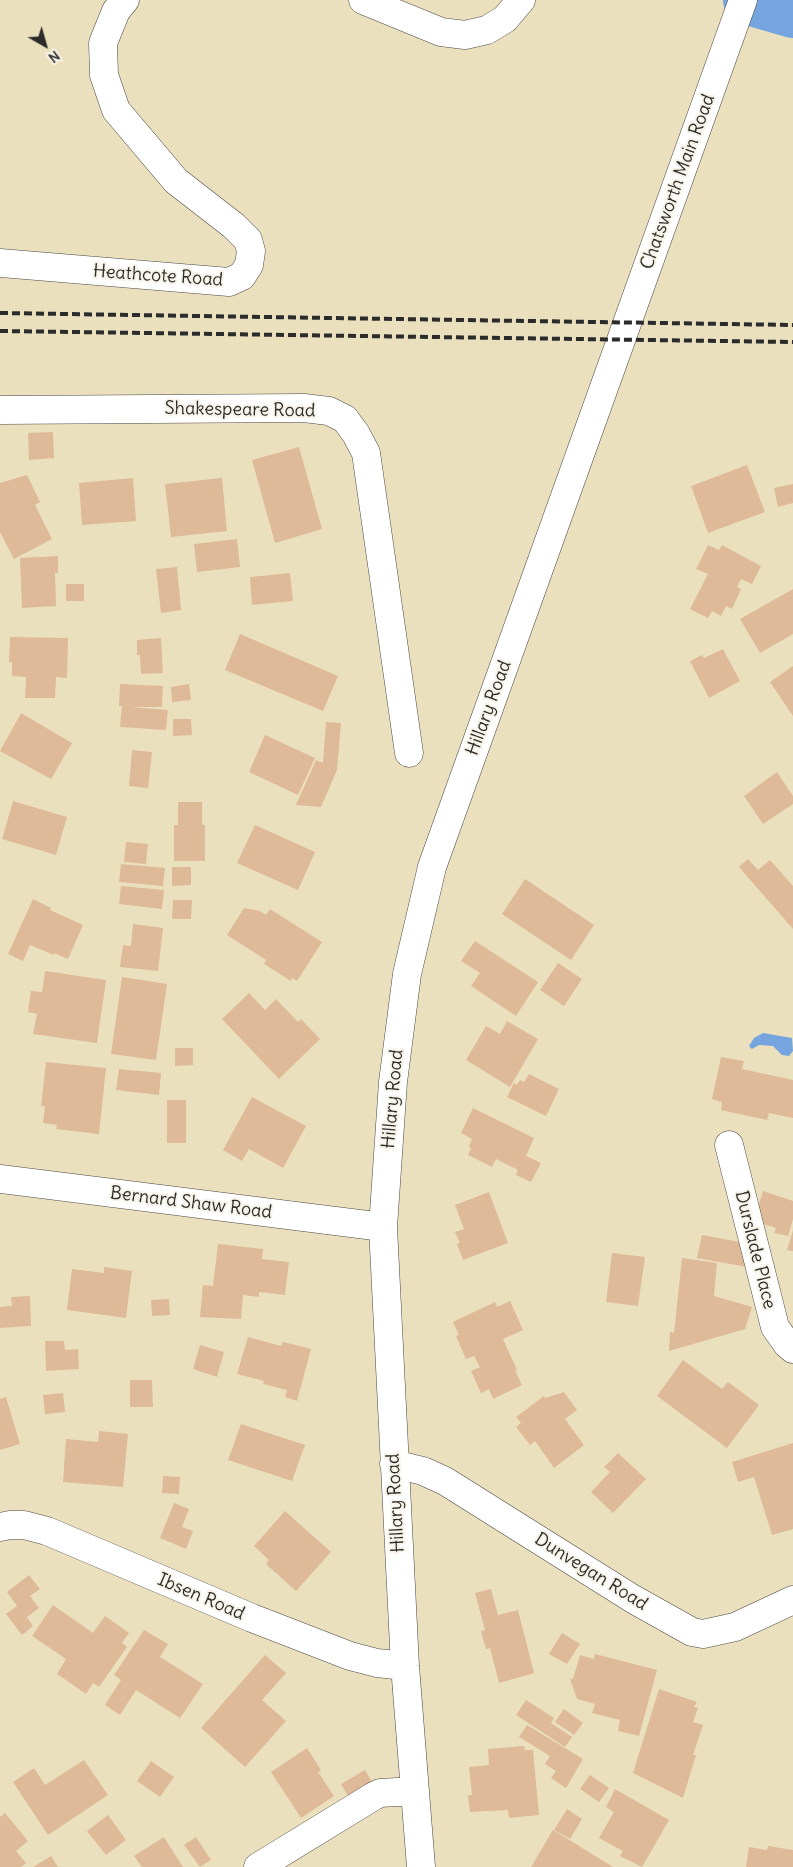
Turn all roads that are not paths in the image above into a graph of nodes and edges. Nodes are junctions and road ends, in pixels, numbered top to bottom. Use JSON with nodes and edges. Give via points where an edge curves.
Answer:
{"nodes":[{"id":1,"x":125,"y":0,"type":"edge"},
{"id":2,"x":363,"y":0,"type":"edge"},
{"id":3,"x":521,"y":0,"type":"edge"},
{"id":4,"x":743,"y":0,"type":"edge"},
{"id":5,"x":0,"y":263,"type":"edge"},
{"id":6,"x":612,"y":365,"type":"joint"},
{"id":7,"x":0,"y":410,"type":"edge"},
{"id":8,"x":409,"y":753,"type":"dead end"},
{"id":9,"x":729,"y":1145,"type":"dead end"},
{"id":10,"x":0,"y":1179,"type":"edge"},
{"id":11,"x":383,"y":1227,"type":"junction"},
{"id":12,"x":793,"y":1349,"type":"edge"},
{"id":13,"x":394,"y":1464,"type":"junction"},
{"id":14,"x":0,"y":1527,"type":"edge"},
{"id":15,"x":793,"y":1600,"type":"edge"},
{"id":16,"x":405,"y":1666,"type":"junction"},
{"id":17,"x":415,"y":1791,"type":"junction"},
{"id":18,"x":258,"y":1867,"type":"edge"},
{"id":19,"x":421,"y":1867,"type":"edge"}],
"edges":[{"from":1,"to":5,"type":"street","name":"Heathcote Road","via":[[116,11],[103,43],[104,75],[116,110],[176,181],[248,240],[251,251],[249,265],[242,276],[228,282]]},
{"from":2,"to":3,"type":"street","via":[[442,32],[465,35],[487,30],[505,19]]},
{"from":4,"to":6,"type":"street","name":"Chatsworth Main Road"},
{"from":6,"to":11,"type":"street","name":"Hillary Road","via":[[432,867],[407,974],[393,1082]]},
{"from":7,"to":8,"type":"street","name":"Shakespeare Road","via":[[304,408],[329,411],[345,419],[366,453]]},
{"from":9,"to":12,"type":"street","name":"Durslade Place","via":[[775,1327]]},
{"from":10,"to":11,"type":"street","name":"Bernard Shaw Road"},
{"from":11,"to":13,"type":"street","name":"Hillary Road"},
{"from":13,"to":15,"type":"street","name":"Dunvegan Road","via":[[423,1471],[445,1481],[633,1599],[692,1632],[704,1634],[735,1627]]},
{"from":13,"to":16,"type":"street","name":"Hillary Road"},
{"from":14,"to":16,"type":"street","name":"Ibsen Road","via":[[24,1525],[47,1531],[350,1656]]},
{"from":16,"to":17,"type":"street","name":"Hillary Road"},
{"from":17,"to":18,"type":"street","via":[[374,1796]]},
{"from":17,"to":19,"type":"street","name":"Hillary Road"}]}
